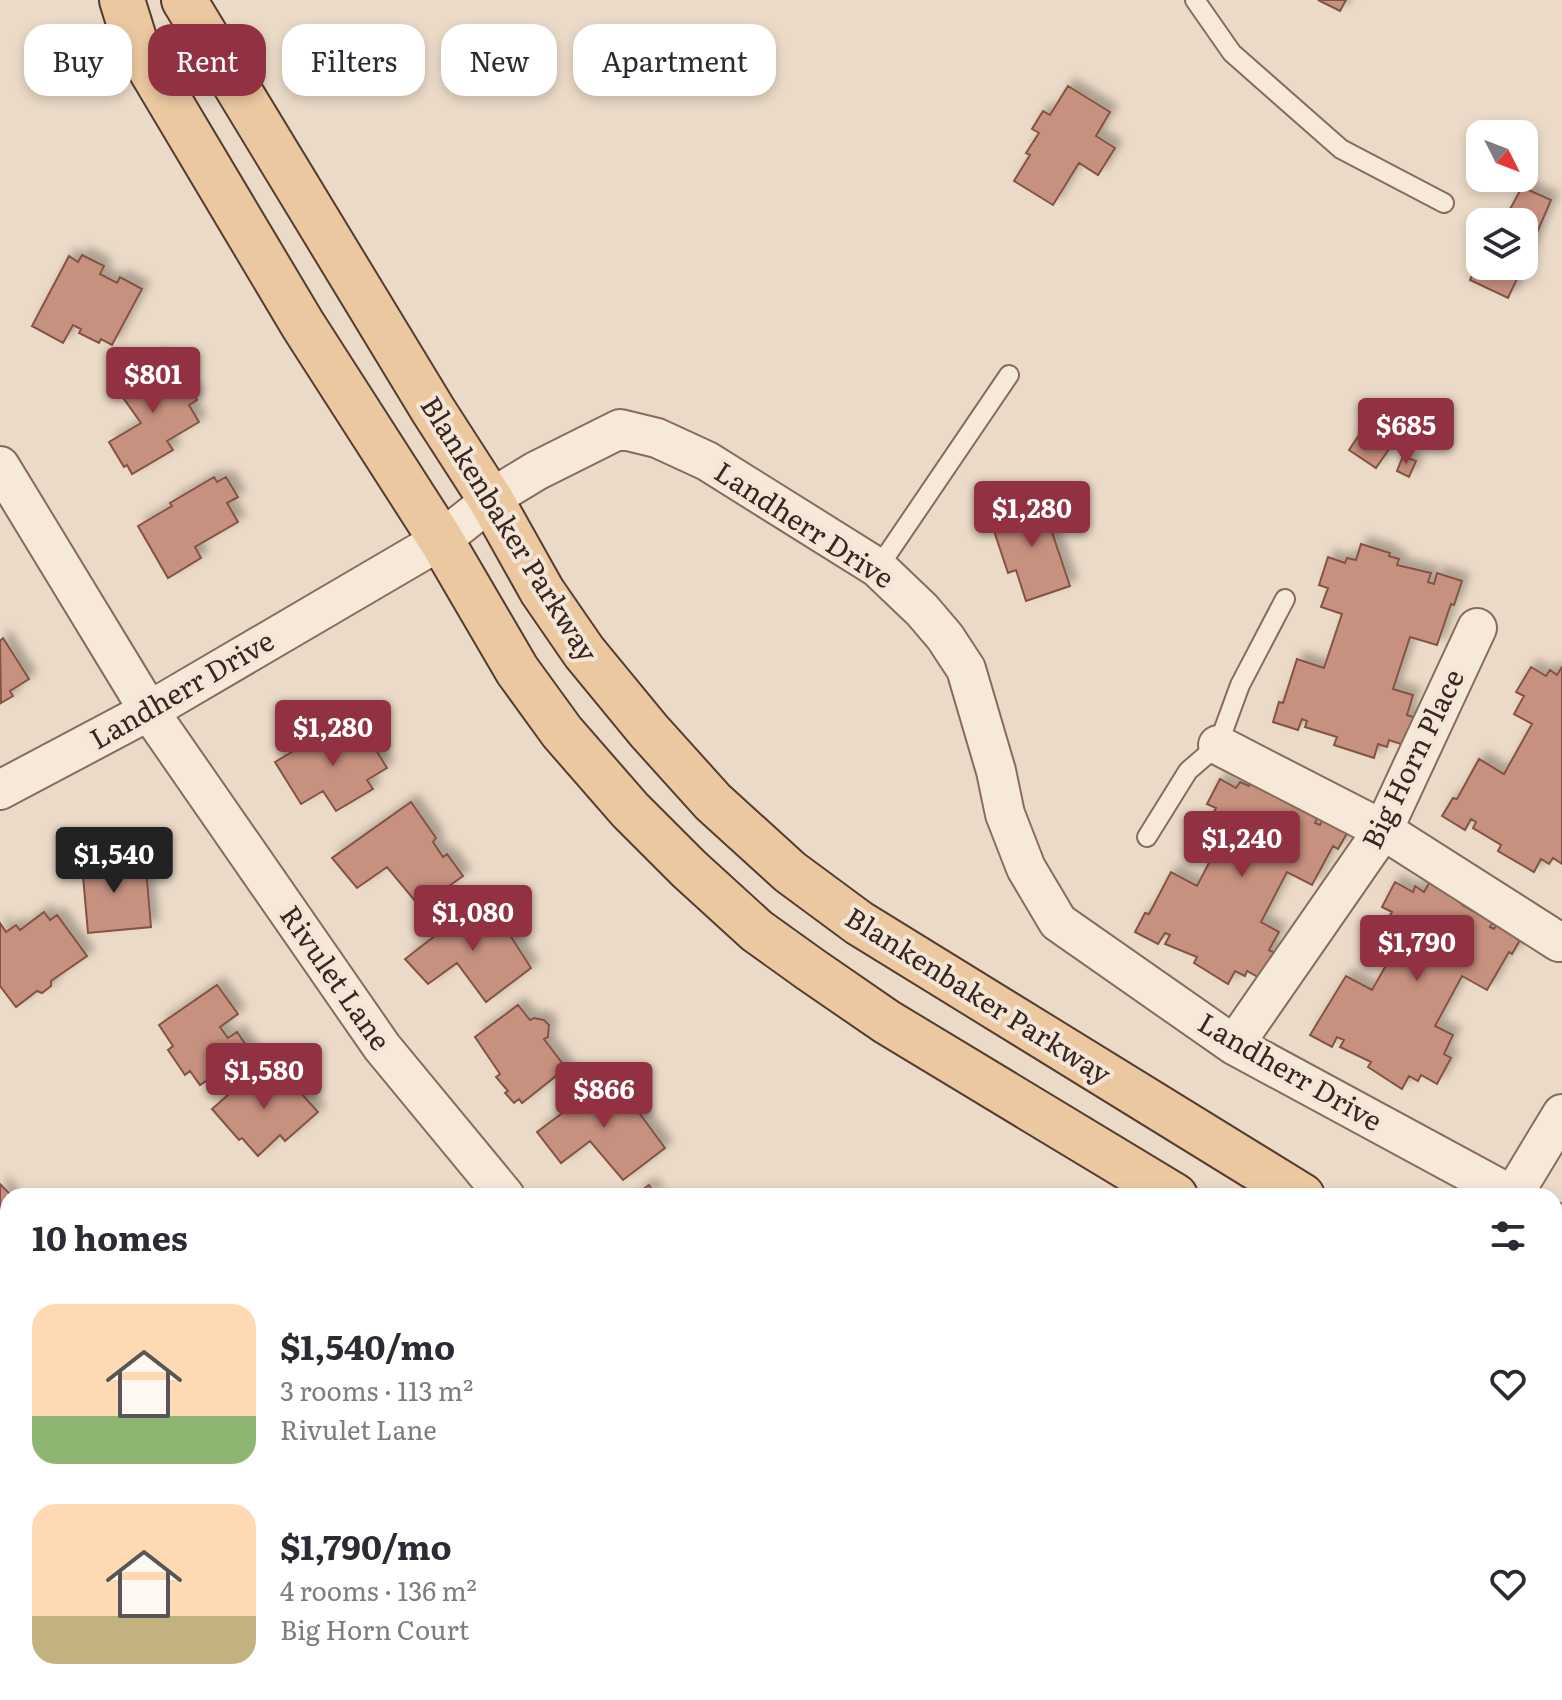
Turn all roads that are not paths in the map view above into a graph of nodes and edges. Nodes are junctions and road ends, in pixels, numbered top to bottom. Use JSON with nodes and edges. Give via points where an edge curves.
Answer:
{"nodes":[{"id":1,"x":122,"y":0,"type":"edge"},
{"id":2,"x":184,"y":0,"type":"edge"},
{"id":3,"x":1195,"y":0,"type":"edge"},
{"id":4,"x":1444,"y":203,"type":"dead end"},
{"id":5,"x":1009,"y":375,"type":"dead end"},
{"id":6,"x":0,"y":466,"type":"edge"},
{"id":7,"x":491,"y":500,"type":"junction"},
{"id":8,"x":441,"y":540,"type":"junction"},
{"id":9,"x":878,"y":568,"type":"junction"},
{"id":10,"x":1285,"y":599,"type":"dead end"},
{"id":11,"x":1477,"y":628,"type":"dead end"},
{"id":12,"x":149,"y":711,"type":"junction"},
{"id":13,"x":1218,"y":745,"type":"junction"},
{"id":14,"x":0,"y":790,"type":"edge"},
{"id":15,"x":1383,"y":830,"type":"junction"},
{"id":16,"x":1147,"y":837,"type":"dead end"},
{"id":17,"x":1559,"y":942,"type":"dead end"},
{"id":18,"x":1234,"y":1045,"type":"junction"},
{"id":19,"x":1562,"y":1114,"type":"edge"},
{"id":20,"x":498,"y":1188,"type":"edge"},
{"id":21,"x":1162,"y":1188,"type":"edge"},
{"id":22,"x":1289,"y":1188,"type":"edge"},
{"id":23,"x":1498,"y":1188,"type":"edge"},
{"id":24,"x":1518,"y":1188,"type":"edge"}],
"edges":[{"from":1,"to":8,"type":"main road","via":[[136,45],[303,325]]},
{"from":2,"to":7,"type":"main road","name":"Blankenbaker Parkway"},
{"from":3,"to":4,"type":"lane","via":[[1232,53],[1341,149]]},
{"from":5,"to":9,"type":"lane"},
{"from":6,"to":12,"type":"street","name":"Rivulet Lane"},
{"from":7,"to":8,"type":"street","name":"Landherr Drive"},
{"from":7,"to":9,"type":"street","name":"Landherr Drive","via":[[620,429],[657,438],[707,461]]},
{"from":7,"to":22,"type":"main road","name":"Blankenbaker Parkway","via":[[584,652],[713,802],[790,872],[929,968]]},
{"from":8,"to":12,"type":"street","name":"Landherr Drive"},
{"from":8,"to":21,"type":"main road","via":[[517,670],[562,732],[630,810],[757,931],[887,1022]]},
{"from":9,"to":18,"type":"street","name":"Landherr Drive","via":[[922,610],[966,669],[1005,814],[1026,868],[1058,922]]},
{"from":10,"to":13,"type":"lane","via":[[1240,685]]},
{"from":11,"to":15,"type":"street","name":"Big Horn Place"},
{"from":12,"to":14,"type":"street","name":"Landherr Drive"},
{"from":12,"to":20,"type":"street","name":"Rivulet Lane","via":[[382,1047]]},
{"from":13,"to":15,"type":"street"},
{"from":13,"to":16,"type":"lane","via":[[1188,771]]},
{"from":15,"to":17,"type":"street"},
{"from":15,"to":18,"type":"street","name":"Big Horn Place"},
{"from":18,"to":23,"type":"street","name":"Landherr Drive"},
{"from":19,"to":24,"type":"street"}]}
